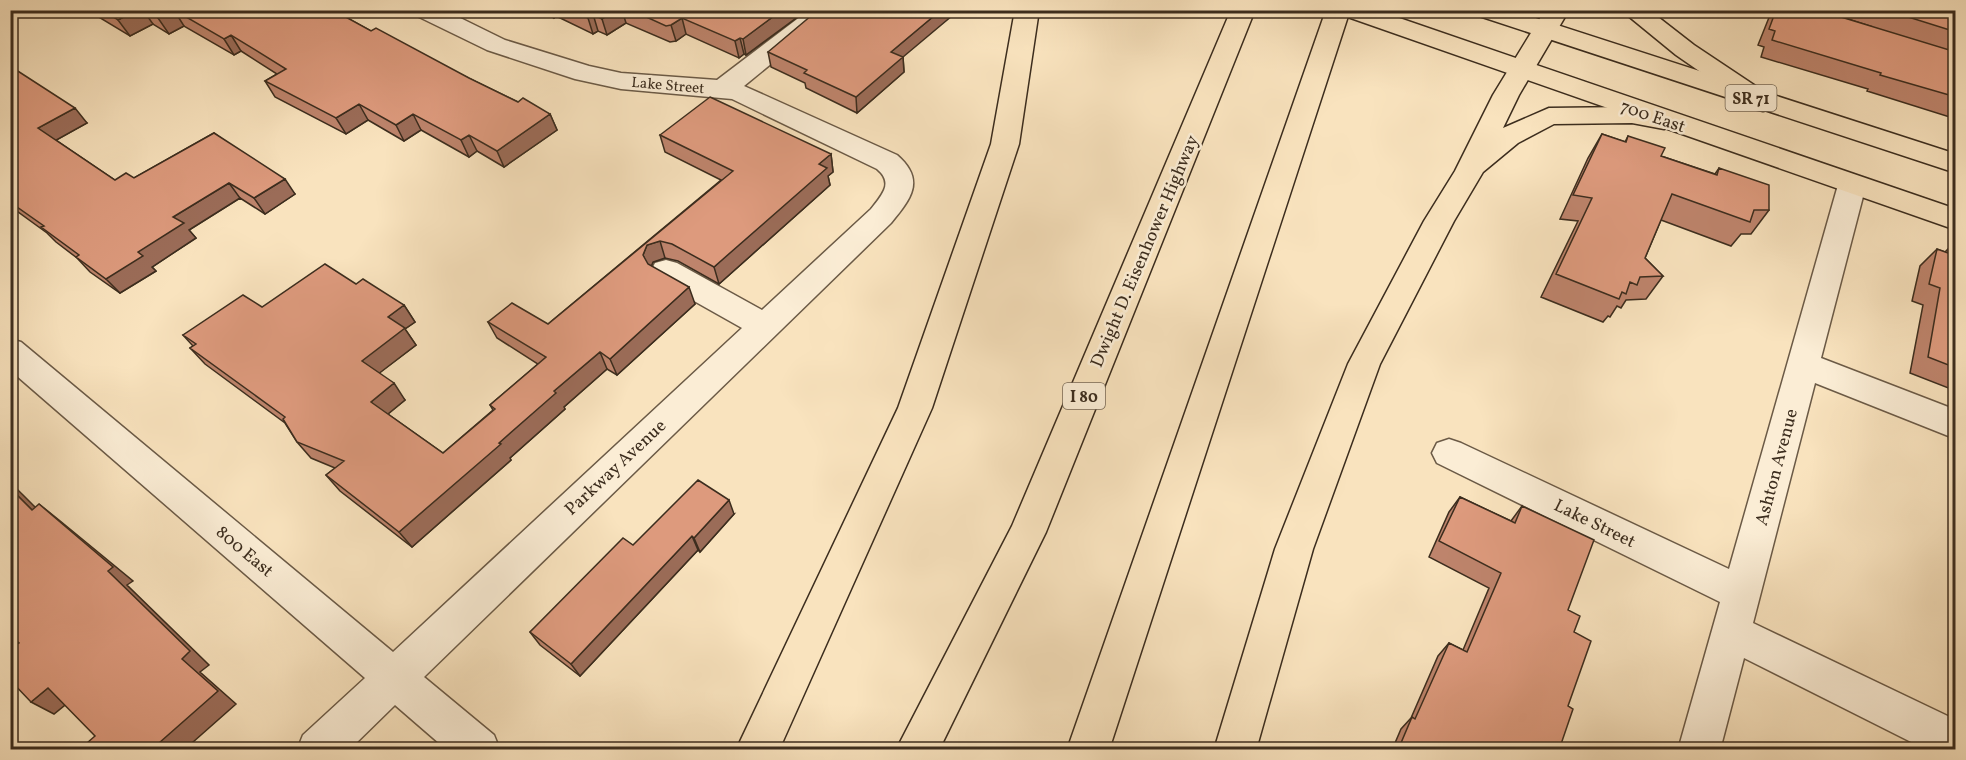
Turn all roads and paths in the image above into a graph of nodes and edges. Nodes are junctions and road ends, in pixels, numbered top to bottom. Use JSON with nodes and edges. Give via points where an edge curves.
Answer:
{"nodes":[{"id":1,"x":424,"y":10,"type":"edge"},
{"id":2,"x":825,"y":10,"type":"edge"},
{"id":3,"x":1027,"y":10,"type":"edge"},
{"id":4,"x":1338,"y":10,"type":"edge"},
{"id":5,"x":1351,"y":10,"type":"edge"},
{"id":6,"x":1396,"y":10,"type":"edge"},
{"id":7,"x":1485,"y":10,"type":"edge"},
{"id":8,"x":1633,"y":10,"type":"edge"},
{"id":9,"x":1552,"y":21,"type":"edge"},
{"id":10,"x":1239,"y":23,"type":"edge"},
{"id":11,"x":1521,"y":70,"type":"junction"},
{"id":12,"x":723,"y":89,"type":"junction"},
{"id":13,"x":1763,"y":103,"type":"junction"},
{"id":14,"x":1664,"y":120,"type":"junction"},
{"id":15,"x":1956,"y":164,"type":"edge"},
{"id":16,"x":1469,"y":171,"type":"junction"},
{"id":17,"x":900,"y":178,"type":"joint"},
{"id":18,"x":1852,"y":185,"type":"junction"},
{"id":19,"x":1956,"y":220,"type":"edge"},
{"id":20,"x":666,"y":271,"type":"edge"},
{"id":21,"x":764,"y":326,"type":"junction"},
{"id":22,"x":10,"y":351,"type":"edge"},
{"id":23,"x":1804,"y":365,"type":"junction"},
{"id":24,"x":1956,"y":425,"type":"edge"},
{"id":25,"x":1449,"y":453,"type":"dead end"},
{"id":26,"x":1741,"y":593,"type":"junction"},
{"id":27,"x":1731,"y":632,"type":"junction"},
{"id":28,"x":394,"y":677,"type":"junction"},
{"id":29,"x":1956,"y":742,"type":"edge"},
{"id":30,"x":318,"y":750,"type":"edge"},
{"id":31,"x":479,"y":750,"type":"edge"},
{"id":32,"x":757,"y":750,"type":"edge"},
{"id":33,"x":917,"y":750,"type":"edge"},
{"id":34,"x":1088,"y":750,"type":"edge"},
{"id":35,"x":1234,"y":750,"type":"edge"},
{"id":36,"x":1699,"y":750,"type":"edge"}],
"edges":[{"from":1,"to":12,"type":"street","name":"Lake Street","via":[[496,45],[584,73],[654,85]]},
{"from":2,"to":12,"type":"street"},
{"from":3,"to":32,"type":"main road","via":[[1005,144],[915,408]]},
{"from":4,"to":34,"type":"main road"},
{"from":5,"to":11,"type":"main road","name":"700 East"},
{"from":6,"to":9,"type":"main road","via":[[1458,32],[1503,42],[1526,40]]},
{"from":7,"to":9,"type":"main road","number":"SR 71"},
{"from":8,"to":13,"type":"main road"},
{"from":9,"to":11,"type":"main road"},
{"from":9,"to":13,"type":"main road","number":"SR 71"},
{"from":10,"to":33,"type":"main road","name":"Dwight D. Eisenhower Highway","number":"I 80","via":[[1028,532]]},
{"from":11,"to":14,"type":"main road","name":"700 East"},
{"from":11,"to":16,"type":"main road"},
{"from":12,"to":17,"type":"street","name":"Lake Street","via":[[740,93],[887,162]]},
{"from":13,"to":15,"type":"main road","number":"SR 71"},
{"from":14,"to":16,"type":"main road","via":[[1549,116],[1508,137]]},
{"from":14,"to":18,"type":"main road","name":"700 East"},
{"from":16,"to":35,"type":"main road","via":[[1364,364],[1294,549]]},
{"from":17,"to":21,"type":"street","name":"Parkway Avenue","via":[[897,194],[881,216]]},
{"from":18,"to":19,"type":"main road","name":"700 East"},
{"from":18,"to":23,"type":"street","name":"Ashton Avenue"},
{"from":20,"to":21,"type":"street"},
{"from":21,"to":28,"type":"street","name":"Parkway Avenue"},
{"from":22,"to":28,"type":"street","name":"800 East"},
{"from":23,"to":24,"type":"street"},
{"from":23,"to":26,"type":"street","name":"Ashton Avenue"},
{"from":25,"to":26,"type":"street","name":"Lake Street"},
{"from":26,"to":27,"type":"street","name":"Ashton Avenue"},
{"from":27,"to":29,"type":"street"},
{"from":27,"to":36,"type":"street","name":"Ashton Avenue"},
{"from":28,"to":30,"type":"street","name":"Parkway Avenue"},
{"from":28,"to":31,"type":"street","name":"800 East"}]}
